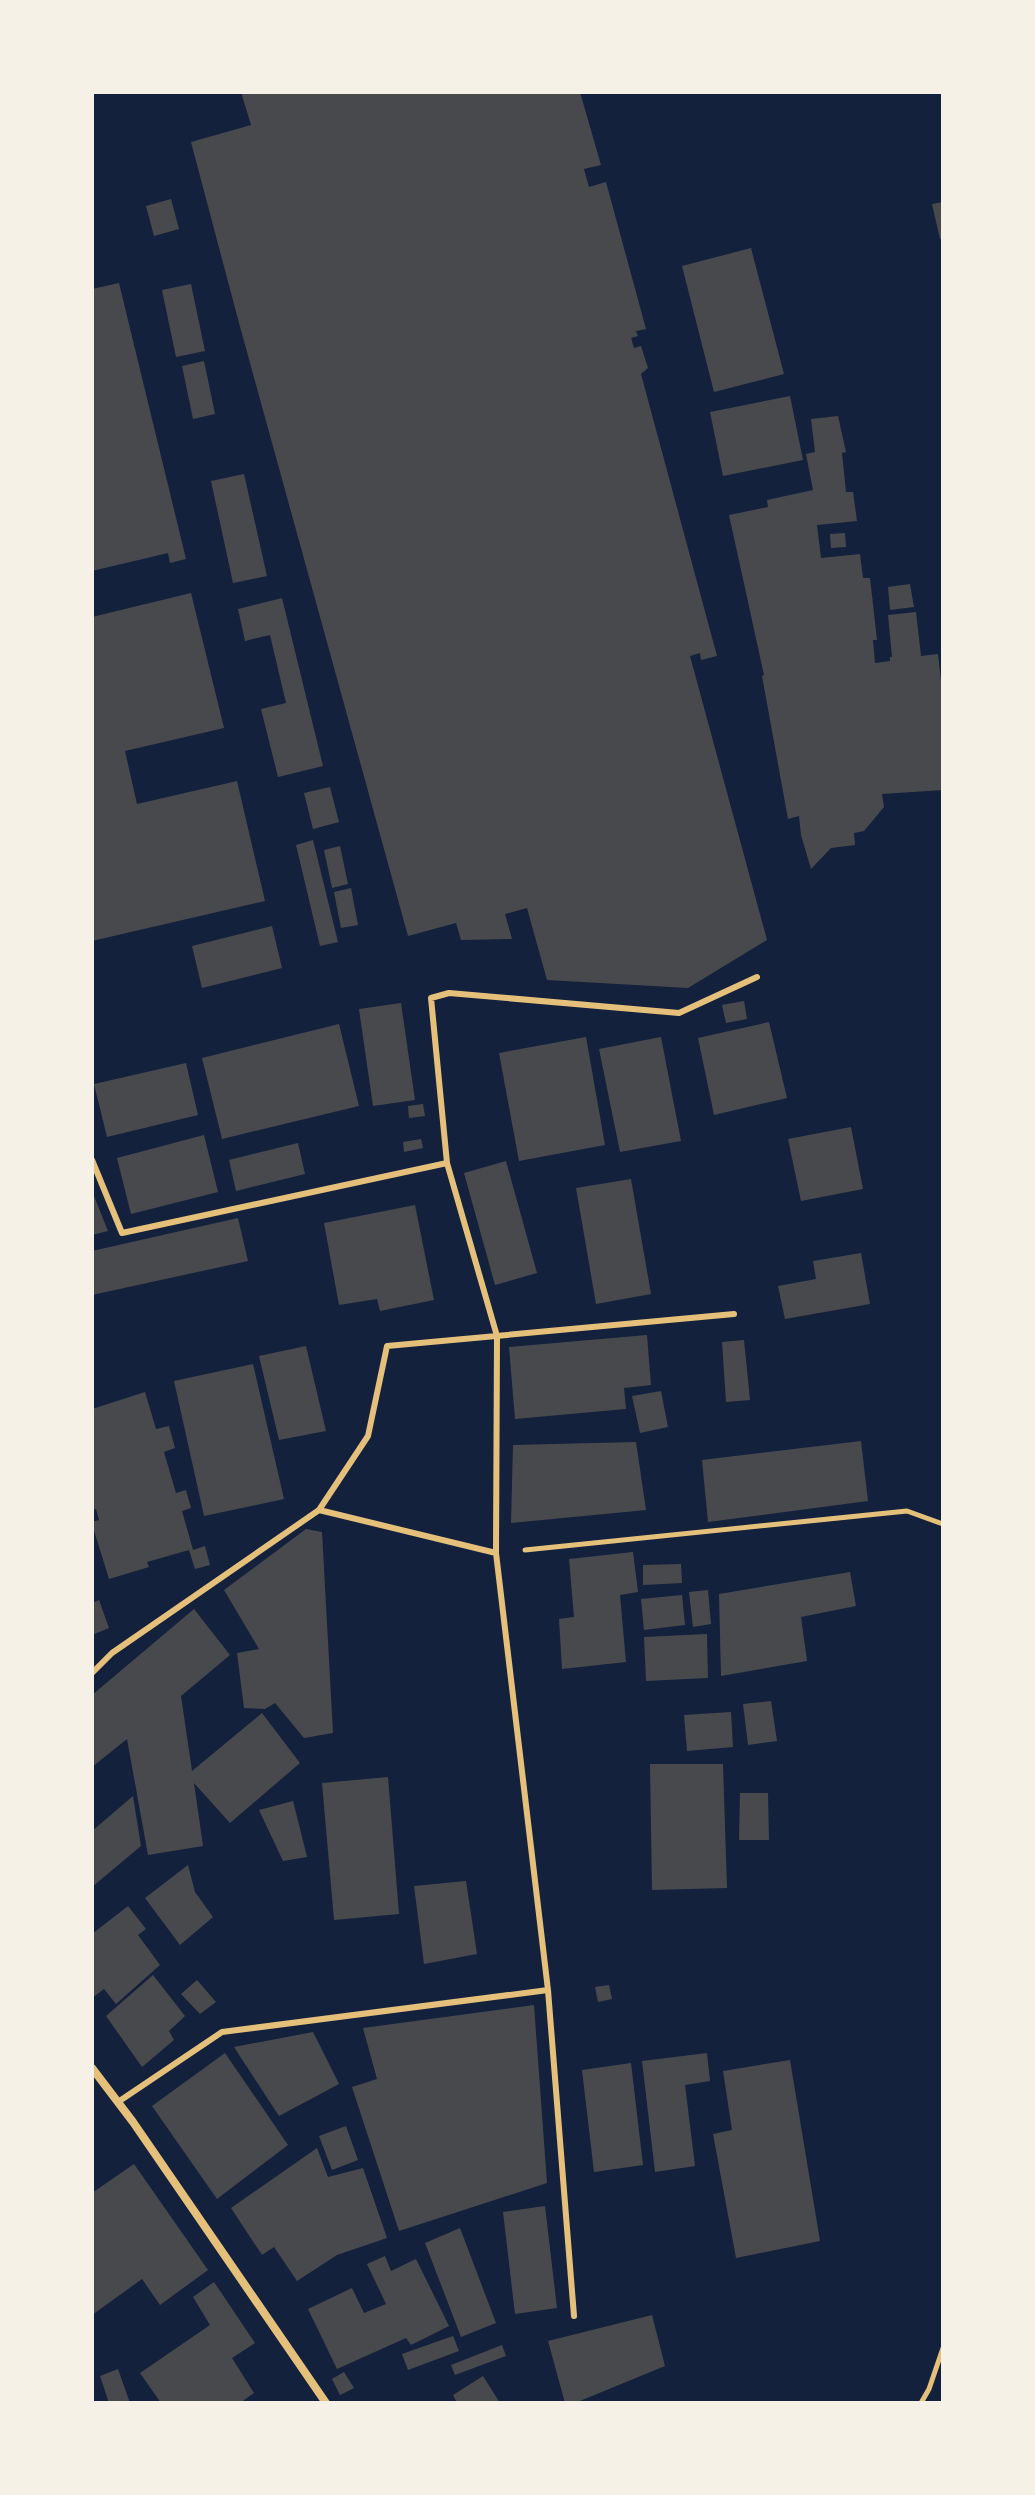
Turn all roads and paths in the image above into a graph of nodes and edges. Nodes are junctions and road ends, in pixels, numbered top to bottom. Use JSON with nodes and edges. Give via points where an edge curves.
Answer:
{"nodes":[{"id":1,"x":757,"y":977,"type":"dead end"},
{"id":2,"x":92,"y":1160,"type":"edge"},
{"id":3,"x":447,"y":1163,"type":"junction"},
{"id":4,"x":734,"y":1314,"type":"dead end"},
{"id":5,"x":497,"y":1336,"type":"junction"},
{"id":6,"x":319,"y":1510,"type":"junction"},
{"id":7,"x":943,"y":1524,"type":"edge"},
{"id":8,"x":496,"y":1553,"type":"junction"},
{"id":9,"x":92,"y":1673,"type":"edge"},
{"id":10,"x":548,"y":1990,"type":"junction"},
{"id":11,"x":92,"y":2068,"type":"edge"},
{"id":12,"x":118,"y":2102,"type":"junction"},
{"id":13,"x":574,"y":2316,"type":"dead end"},
{"id":14,"x":943,"y":2348,"type":"edge"},
{"id":15,"x":326,"y":2403,"type":"edge"},
{"id":16,"x":921,"y":2403,"type":"edge"}],
"edges":[{"from":1,"to":3,"type":"lane","via":[[679,1013],[449,993],[431,998]]},
{"from":2,"to":3,"type":"lane","via":[[122,1233]]},
{"from":3,"to":5,"type":"lane"},
{"from":4,"to":5,"type":"lane"},
{"from":5,"to":6,"type":"lane","via":[[387,1346],[368,1436]]},
{"from":5,"to":8,"type":"lane"},
{"from":6,"to":8,"type":"lane"},
{"from":6,"to":9,"type":"lane","via":[[112,1653]]},
{"from":7,"to":8,"type":"path","via":[[907,1511]]},
{"from":8,"to":10,"type":"lane"},
{"from":10,"to":12,"type":"lane","via":[[222,2032]]},
{"from":10,"to":13,"type":"lane"},
{"from":11,"to":12,"type":"street"},
{"from":12,"to":15,"type":"street"},
{"from":14,"to":16,"type":"path"}]}
